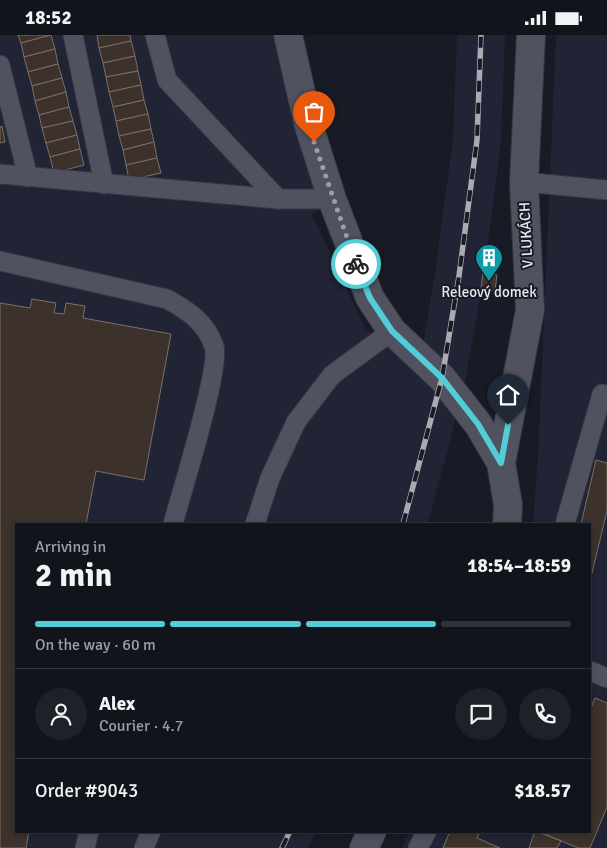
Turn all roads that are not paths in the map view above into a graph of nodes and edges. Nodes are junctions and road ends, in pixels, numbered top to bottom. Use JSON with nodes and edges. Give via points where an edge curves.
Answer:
{"nodes":[{"id":1,"x":73,"y":35,"type":"edge"},
{"id":2,"x":156,"y":35,"type":"edge"},
{"id":3,"x":288,"y":35,"type":"edge"},
{"id":4,"x":531,"y":35,"type":"edge"},
{"id":5,"x":0,"y":65,"type":"edge"},
{"id":6,"x":0,"y":174,"type":"edge"},
{"id":7,"x":28,"y":177,"type":"junction"},
{"id":8,"x":524,"y":182,"type":"junction"},
{"id":9,"x":104,"y":184,"type":"junction"},
{"id":10,"x":607,"y":190,"type":"edge"},
{"id":11,"x":278,"y":199,"type":"junction"},
{"id":12,"x":332,"y":199,"type":"junction"},
{"id":13,"x":0,"y":261,"type":"edge"},
{"id":14,"x":392,"y":331,"type":"junction"},
{"id":15,"x":607,"y":396,"type":"edge"},
{"id":16,"x":501,"y":463,"type":"junction"},
{"id":17,"x":173,"y":523,"type":"edge"},
{"id":18,"x":255,"y":523,"type":"edge"},
{"id":19,"x":507,"y":523,"type":"edge"},
{"id":20,"x":565,"y":523,"type":"edge"},
{"id":21,"x":591,"y":671,"type":"edge"},
{"id":22,"x":607,"y":678,"type":"edge"},
{"id":23,"x":89,"y":833,"type":"edge"},
{"id":24,"x":150,"y":833,"type":"edge"},
{"id":25,"x":371,"y":833,"type":"edge"},
{"id":26,"x":426,"y":833,"type":"edge"},
{"id":27,"x":85,"y":848,"type":"edge"},
{"id":28,"x":144,"y":848,"type":"edge"},
{"id":29,"x":364,"y":848,"type":"edge"},
{"id":30,"x":418,"y":848,"type":"edge"}],
"edges":[{"from":1,"to":9,"type":"lane"},
{"from":2,"to":11,"type":"lane","via":[[167,80]]},
{"from":3,"to":12,"type":"street","via":[[308,123]]},
{"from":4,"to":8,"type":"street","name":"V LUKÁCH"},
{"from":5,"to":7,"type":"lane"},
{"from":6,"to":7,"type":"lane"},
{"from":7,"to":9,"type":"lane"},
{"from":8,"to":10,"type":"lane"},
{"from":8,"to":16,"type":"street","name":"V LUKÁCH","via":[[530,310]]},
{"from":9,"to":11,"type":"lane"},
{"from":11,"to":12,"type":"lane"},
{"from":12,"to":14,"type":"street","via":[[370,298]]},
{"from":13,"to":17,"type":"lane","via":[[167,299],[189,311],[205,328],[215,348],[212,377]]},
{"from":14,"to":16,"type":"street","via":[[442,378],[478,424]]},
{"from":14,"to":18,"type":"lane","via":[[332,375],[296,422],[270,478]]},
{"from":15,"to":20,"type":"lane","via":[[602,394]]},
{"from":16,"to":19,"type":"street","via":[[508,505]]},
{"from":21,"to":22,"type":"lane"},
{"from":23,"to":27,"type":"lane"},
{"from":24,"to":28,"type":"lane"},
{"from":25,"to":29,"type":"street"},
{"from":26,"to":30,"type":"lane"}]}
